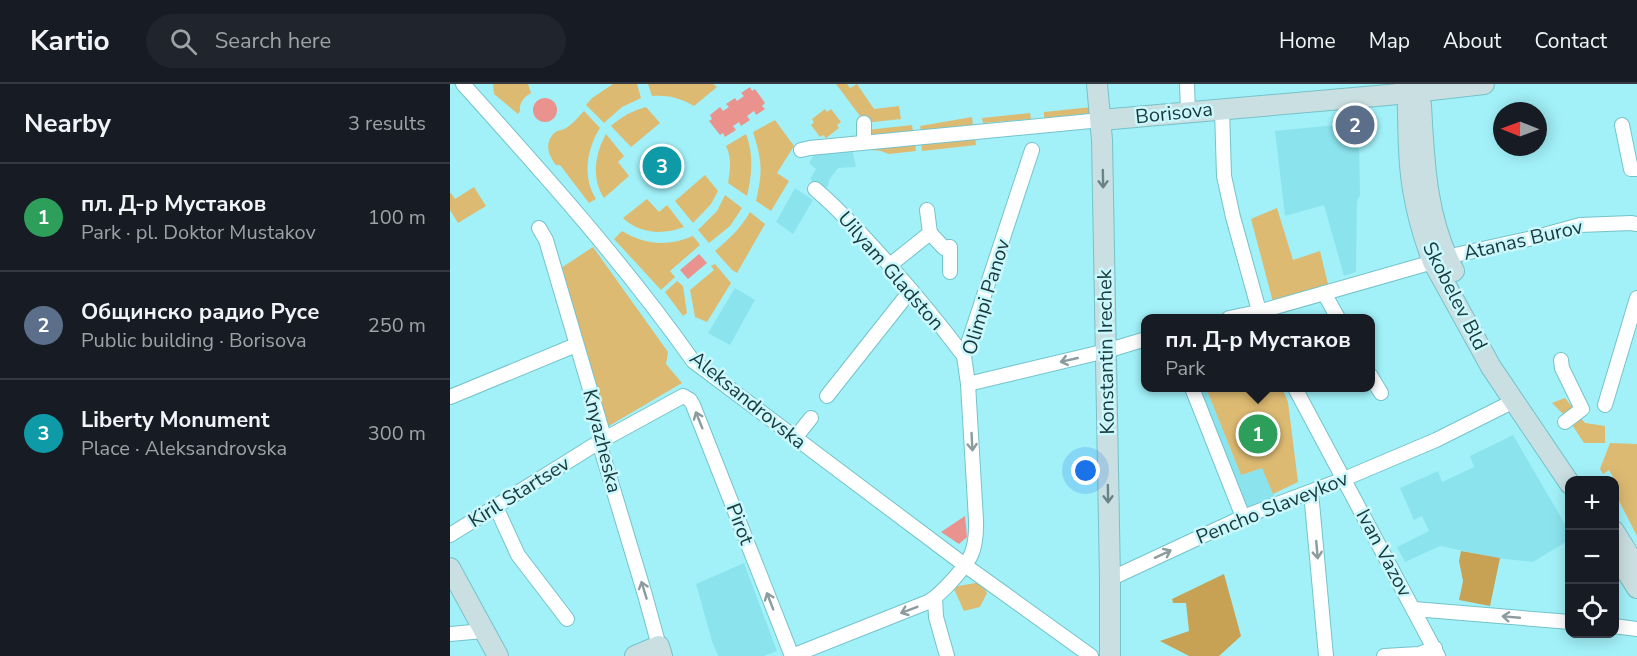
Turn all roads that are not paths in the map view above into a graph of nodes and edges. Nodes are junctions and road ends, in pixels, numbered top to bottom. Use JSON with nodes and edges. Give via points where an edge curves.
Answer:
{"nodes":[{"id":1,"x":463,"y":84,"type":"edge"},
{"id":2,"x":1097,"y":84,"type":"edge"},
{"id":3,"x":1187,"y":84,"type":"edge"},
{"id":4,"x":1484,"y":84,"type":"edge"},
{"id":5,"x":1413,"y":88,"type":"edge"},
{"id":6,"x":1222,"y":109,"type":"junction"},
{"id":7,"x":1188,"y":112,"type":"junction"},
{"id":8,"x":1101,"y":120,"type":"junction"},
{"id":9,"x":864,"y":123,"type":"dead end"},
{"id":10,"x":1622,"y":124,"type":"dead end"},
{"id":11,"x":864,"y":142,"type":"junction"},
{"id":12,"x":801,"y":150,"type":"dead end"},
{"id":13,"x":1032,"y":150,"type":"dead end"},
{"id":14,"x":1637,"y":169,"type":"edge"},
{"id":15,"x":815,"y":189,"type":"dead end"},
{"id":16,"x":927,"y":210,"type":"dead end"},
{"id":17,"x":1637,"y":224,"type":"edge"},
{"id":18,"x":539,"y":228,"type":"dead end"},
{"id":19,"x":930,"y":233,"type":"junction"},
{"id":20,"x":1440,"y":260,"type":"junction"},
{"id":21,"x":890,"y":265,"type":"junction"},
{"id":22,"x":950,"y":272,"type":"dead end"},
{"id":23,"x":911,"y":290,"type":"junction"},
{"id":24,"x":1324,"y":293,"type":"junction"},
{"id":25,"x":1637,"y":298,"type":"edge"},
{"id":26,"x":1259,"y":314,"type":"edge"},
{"id":27,"x":1262,"y":314,"type":"edge"},
{"id":28,"x":1336,"y":314,"type":"edge"},
{"id":29,"x":1141,"y":340,"type":"edge"},
{"id":30,"x":572,"y":347,"type":"junction"},
{"id":31,"x":1106,"y":351,"type":"junction"},
{"id":32,"x":964,"y":356,"type":"junction"},
{"id":33,"x":1561,"y":360,"type":"dead end"},
{"id":34,"x":1375,"y":382,"type":"edge"},
{"id":35,"x":968,"y":384,"type":"junction"},
{"id":36,"x":1194,"y":392,"type":"edge"},
{"id":37,"x":1298,"y":392,"type":"edge"},
{"id":38,"x":1381,"y":393,"type":"dead end"},
{"id":39,"x":683,"y":396,"type":"joint"},
{"id":40,"x":827,"y":396,"type":"dead end"},
{"id":41,"x":450,"y":397,"type":"edge"},
{"id":42,"x":1514,"y":400,"type":"junction"},
{"id":43,"x":1605,"y":405,"type":"dead end"},
{"id":44,"x":811,"y":418,"type":"dead end"},
{"id":45,"x":1565,"y":422,"type":"dead end"},
{"id":46,"x":795,"y":438,"type":"junction"},
{"id":47,"x":599,"y":442,"type":"junction"},
{"id":48,"x":1579,"y":476,"type":"edge"},
{"id":49,"x":1565,"y":478,"type":"edge"},
{"id":50,"x":1344,"y":479,"type":"junction"},
{"id":51,"x":1311,"y":492,"type":"junction"},
{"id":52,"x":496,"y":507,"type":"junction"},
{"id":53,"x":1243,"y":517,"type":"junction"},
{"id":54,"x":450,"y":535,"type":"edge"},
{"id":55,"x":1619,"y":539,"type":"edge"},
{"id":56,"x":1619,"y":561,"type":"edge"},
{"id":57,"x":966,"y":566,"type":"junction"},
{"id":58,"x":450,"y":568,"type":"edge"},
{"id":59,"x":1637,"y":568,"type":"edge"},
{"id":60,"x":1110,"y":579,"type":"junction"},
{"id":61,"x":1637,"y":588,"type":"edge"},
{"id":62,"x":935,"y":598,"type":"junction"},
{"id":63,"x":1414,"y":609,"type":"junction"},
{"id":64,"x":567,"y":620,"type":"dead end"},
{"id":65,"x":1565,"y":622,"type":"edge"},
{"id":66,"x":483,"y":631,"type":"junction"},
{"id":67,"x":450,"y":634,"type":"edge"},
{"id":68,"x":660,"y":651,"type":"edge"},
{"id":69,"x":1436,"y":652,"type":"edge"},
{"id":70,"x":498,"y":656,"type":"edge"},
{"id":71,"x":635,"y":656,"type":"edge"},
{"id":72,"x":792,"y":656,"type":"edge"},
{"id":73,"x":947,"y":656,"type":"edge"},
{"id":74,"x":1091,"y":656,"type":"edge"},
{"id":75,"x":1110,"y":656,"type":"edge"},
{"id":76,"x":1326,"y":656,"type":"edge"},
{"id":77,"x":1384,"y":656,"type":"edge"}],
"edges":[{"from":1,"to":46,"type":"street","name":"Aleksandrovska","via":[[614,256],[693,361]]},
{"from":2,"to":8,"type":"main road","name":"Konstantin Irechek"},
{"from":3,"to":7,"type":"street"},
{"from":4,"to":5,"type":"main road","name":"Borisova"},
{"from":5,"to":6,"type":"main road","name":"Borisova"},
{"from":5,"to":20,"type":"main road","name":"Skobelev Bld","via":[[1409,144],[1414,195],[1427,246]]},
{"from":6,"to":7,"type":"main road","name":"Borisova"},
{"from":6,"to":26,"type":"street","via":[[1224,176]]},
{"from":7,"to":8,"type":"main road","name":"Borisova"},
{"from":8,"to":11,"type":"street","name":"Borisova"},
{"from":8,"to":31,"type":"main road","name":"Konstantin Irechek","one_way":true},
{"from":9,"to":11,"type":"street"},
{"from":10,"to":14,"type":"street","via":[[1631,169]]},
{"from":11,"to":12,"type":"street","name":"Borisova"},
{"from":13,"to":32,"type":"street","name":"Olimpi Panov"},
{"from":15,"to":21,"type":"street","name":"Uilyam Gladston"},
{"from":16,"to":19,"type":"street"},
{"from":17,"to":20,"type":"street","name":"Atanas Burov","via":[[1580,225]]},
{"from":18,"to":30,"type":"street","name":"Knyazheska","via":[[546,240]]},
{"from":19,"to":21,"type":"street"},
{"from":19,"to":22,"type":"street","via":[[944,248],[950,247]]},
{"from":20,"to":24,"type":"street","name":"Atanas Burov"},
{"from":20,"to":42,"type":"main road","name":"Skobelev Bld","via":[[1491,367]]},
{"from":20,"to":48,"type":"main road","name":"Skobelev Bld","via":[[1501,361]]},
{"from":21,"to":23,"type":"street","name":"Uilyam Gladston"},
{"from":23,"to":32,"type":"street","name":"Uilyam Gladston"},
{"from":23,"to":40,"type":"street"},
{"from":24,"to":27,"type":"street","name":"Atanas Burov"},
{"from":24,"to":28,"type":"street"},
{"from":25,"to":43,"type":"street"},
{"from":29,"to":31,"type":"street"},
{"from":30,"to":41,"type":"street"},
{"from":30,"to":47,"type":"street","name":"Knyazheska","via":[[602,430]]},
{"from":31,"to":35,"type":"street","one_way":true},
{"from":31,"to":60,"type":"main road","name":"Konstantin Irechek","one_way":true},
{"from":32,"to":35,"type":"street","name":"Olimpi Panov"},
{"from":33,"to":45,"type":"street","via":[[1582,409]]},
{"from":34,"to":38,"type":"street"},
{"from":35,"to":57,"type":"street","name":"Olimpi Panov","one_way":true,"via":[[977,537]]},
{"from":36,"to":53,"type":"street"},
{"from":37,"to":50,"type":"street","name":"Ivan Vazov"},
{"from":39,"to":47,"type":"street","name":"Kiril Startsev"},
{"from":72,"to":39,"type":"street","name":"Pirot","one_way":true,"via":[[693,405]]},
{"from":42,"to":49,"type":"main road","name":"Skobelev Bld"},
{"from":42,"to":50,"type":"street","name":"Pencho Slaveykov","via":[[1436,440]]},
{"from":44,"to":46,"type":"street"},
{"from":46,"to":57,"type":"street","name":"Aleksandrovska"},
{"from":47,"to":52,"type":"street","name":"Kiril Startsev"},
{"from":68,"to":47,"type":"street","name":"Knyazheska","one_way":true},
{"from":50,"to":51,"type":"street","name":"Pencho Slaveykov"},
{"from":50,"to":63,"type":"street","name":"Ivan Vazov"},
{"from":51,"to":53,"type":"street","name":"Pencho Slaveykov"},
{"from":51,"to":76,"type":"street","one_way":true},
{"from":52,"to":54,"type":"street","name":"Kiril Startsev"},
{"from":52,"to":64,"type":"street","via":[[518,555]]},
{"from":60,"to":53,"type":"street","name":"Pencho Slaveykov","one_way":true},
{"from":55,"to":59,"type":"main road"},
{"from":56,"to":61,"type":"main road"},
{"from":57,"to":62,"type":"street"},
{"from":57,"to":74,"type":"street","name":"Aleksandrovska"},
{"from":58,"to":66,"type":"main road"},
{"from":60,"to":75,"type":"main road","name":"Konstantin Irechek"},
{"from":62,"to":72,"type":"street","one_way":true},
{"from":62,"to":73,"type":"street"},
{"from":65,"to":63,"type":"street","one_way":true},
{"from":63,"to":69,"type":"street","name":"Ivan Vazov"},
{"from":66,"to":67,"type":"street"},
{"from":66,"to":70,"type":"main road"},
{"from":68,"to":71,"type":"main road"},
{"from":69,"to":77,"type":"street"}]}
